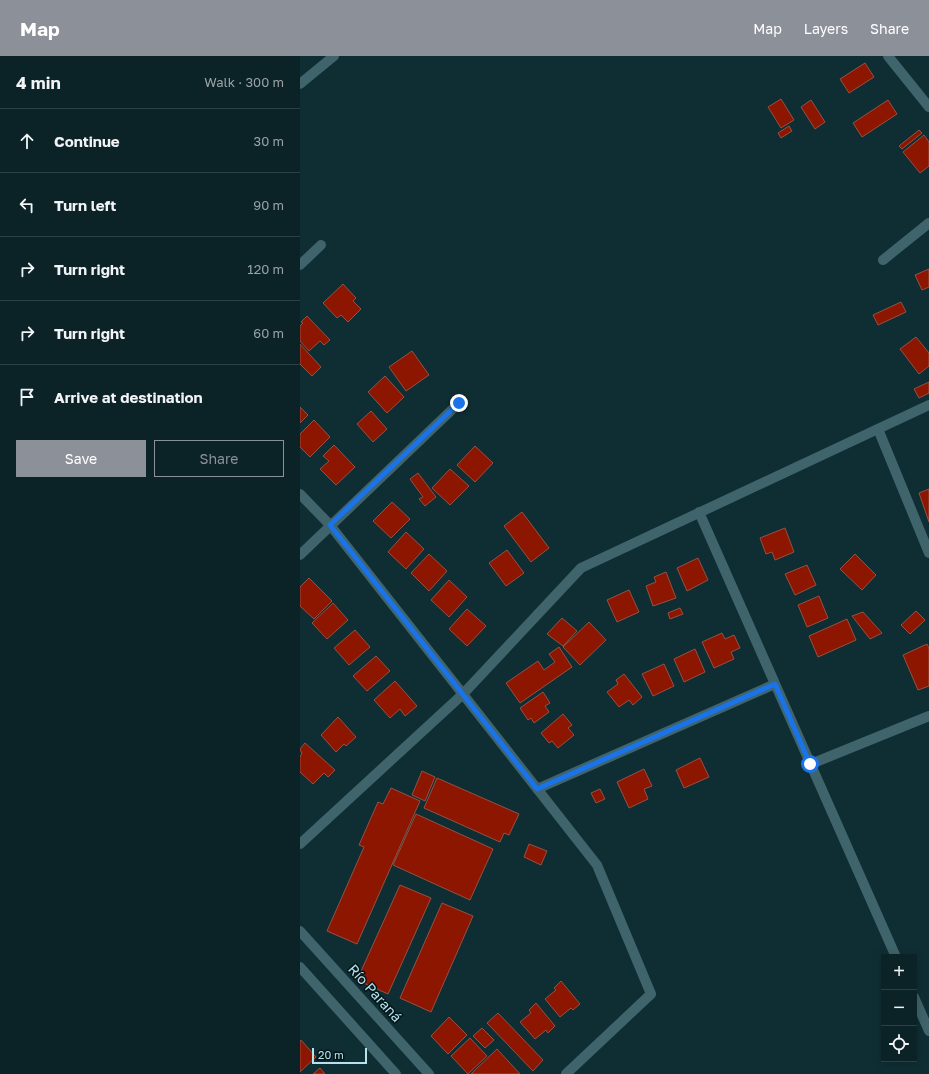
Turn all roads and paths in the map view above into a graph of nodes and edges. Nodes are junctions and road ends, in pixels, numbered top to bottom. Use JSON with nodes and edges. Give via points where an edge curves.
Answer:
{"nodes":[{"id":1,"x":334,"y":56,"type":"edge"},
{"id":2,"x":888,"y":56,"type":"edge"},
{"id":3,"x":300,"y":83,"type":"edge"},
{"id":4,"x":929,"y":107,"type":"edge"},
{"id":5,"x":929,"y":224,"type":"edge"},
{"id":6,"x":321,"y":244,"type":"dead end"},
{"id":7,"x":883,"y":260,"type":"dead end"},
{"id":8,"x":300,"y":265,"type":"edge"},
{"id":9,"x":459,"y":403,"type":"dead end"},
{"id":10,"x":929,"y":405,"type":"edge"},
{"id":11,"x":878,"y":429,"type":"junction"},
{"id":12,"x":300,"y":494,"type":"edge"},
{"id":13,"x":699,"y":512,"type":"junction"},
{"id":14,"x":330,"y":525,"type":"junction"},
{"id":15,"x":929,"y":553,"type":"edge"},
{"id":16,"x":300,"y":555,"type":"edge"},
{"id":17,"x":775,"y":684,"type":"junction"},
{"id":18,"x":463,"y":694,"type":"junction"},
{"id":19,"x":929,"y":716,"type":"edge"},
{"id":20,"x":810,"y":764,"type":"junction"},
{"id":21,"x":537,"y":789,"type":"junction"},
{"id":22,"x":300,"y":844,"type":"edge"},
{"id":23,"x":300,"y":931,"type":"edge"},
{"id":24,"x":895,"y":954,"type":"edge"},
{"id":25,"x":300,"y":967,"type":"edge"},
{"id":26,"x":917,"y":1003,"type":"edge"},
{"id":27,"x":928,"y":1025,"type":"edge"},
{"id":28,"x":396,"y":1074,"type":"edge"},
{"id":29,"x":429,"y":1074,"type":"edge"},
{"id":30,"x":566,"y":1074,"type":"edge"}],
"edges":[{"from":1,"to":3,"type":"street"},
{"from":2,"to":4,"type":"street"},
{"from":5,"to":7,"type":"street"},
{"from":6,"to":8,"type":"street"},
{"from":9,"to":14,"type":"street"},
{"from":10,"to":11,"type":"street"},
{"from":11,"to":13,"type":"street"},
{"from":11,"to":15,"type":"street"},
{"from":12,"to":14,"type":"street"},
{"from":13,"to":17,"type":"street"},
{"from":13,"to":18,"type":"street","via":[[581,568]]},
{"from":14,"to":16,"type":"street"},
{"from":14,"to":18,"type":"street"},
{"from":17,"to":20,"type":"street"},
{"from":17,"to":21,"type":"street"},
{"from":18,"to":21,"type":"street"},
{"from":18,"to":22,"type":"street"},
{"from":19,"to":20,"type":"street"},
{"from":20,"to":24,"type":"street"},
{"from":21,"to":30,"type":"street","via":[[597,865],[651,994]]},
{"from":23,"to":29,"type":"street","name":"Río Paraná"},
{"from":25,"to":28,"type":"street"},
{"from":26,"to":27,"type":"street"}]}
